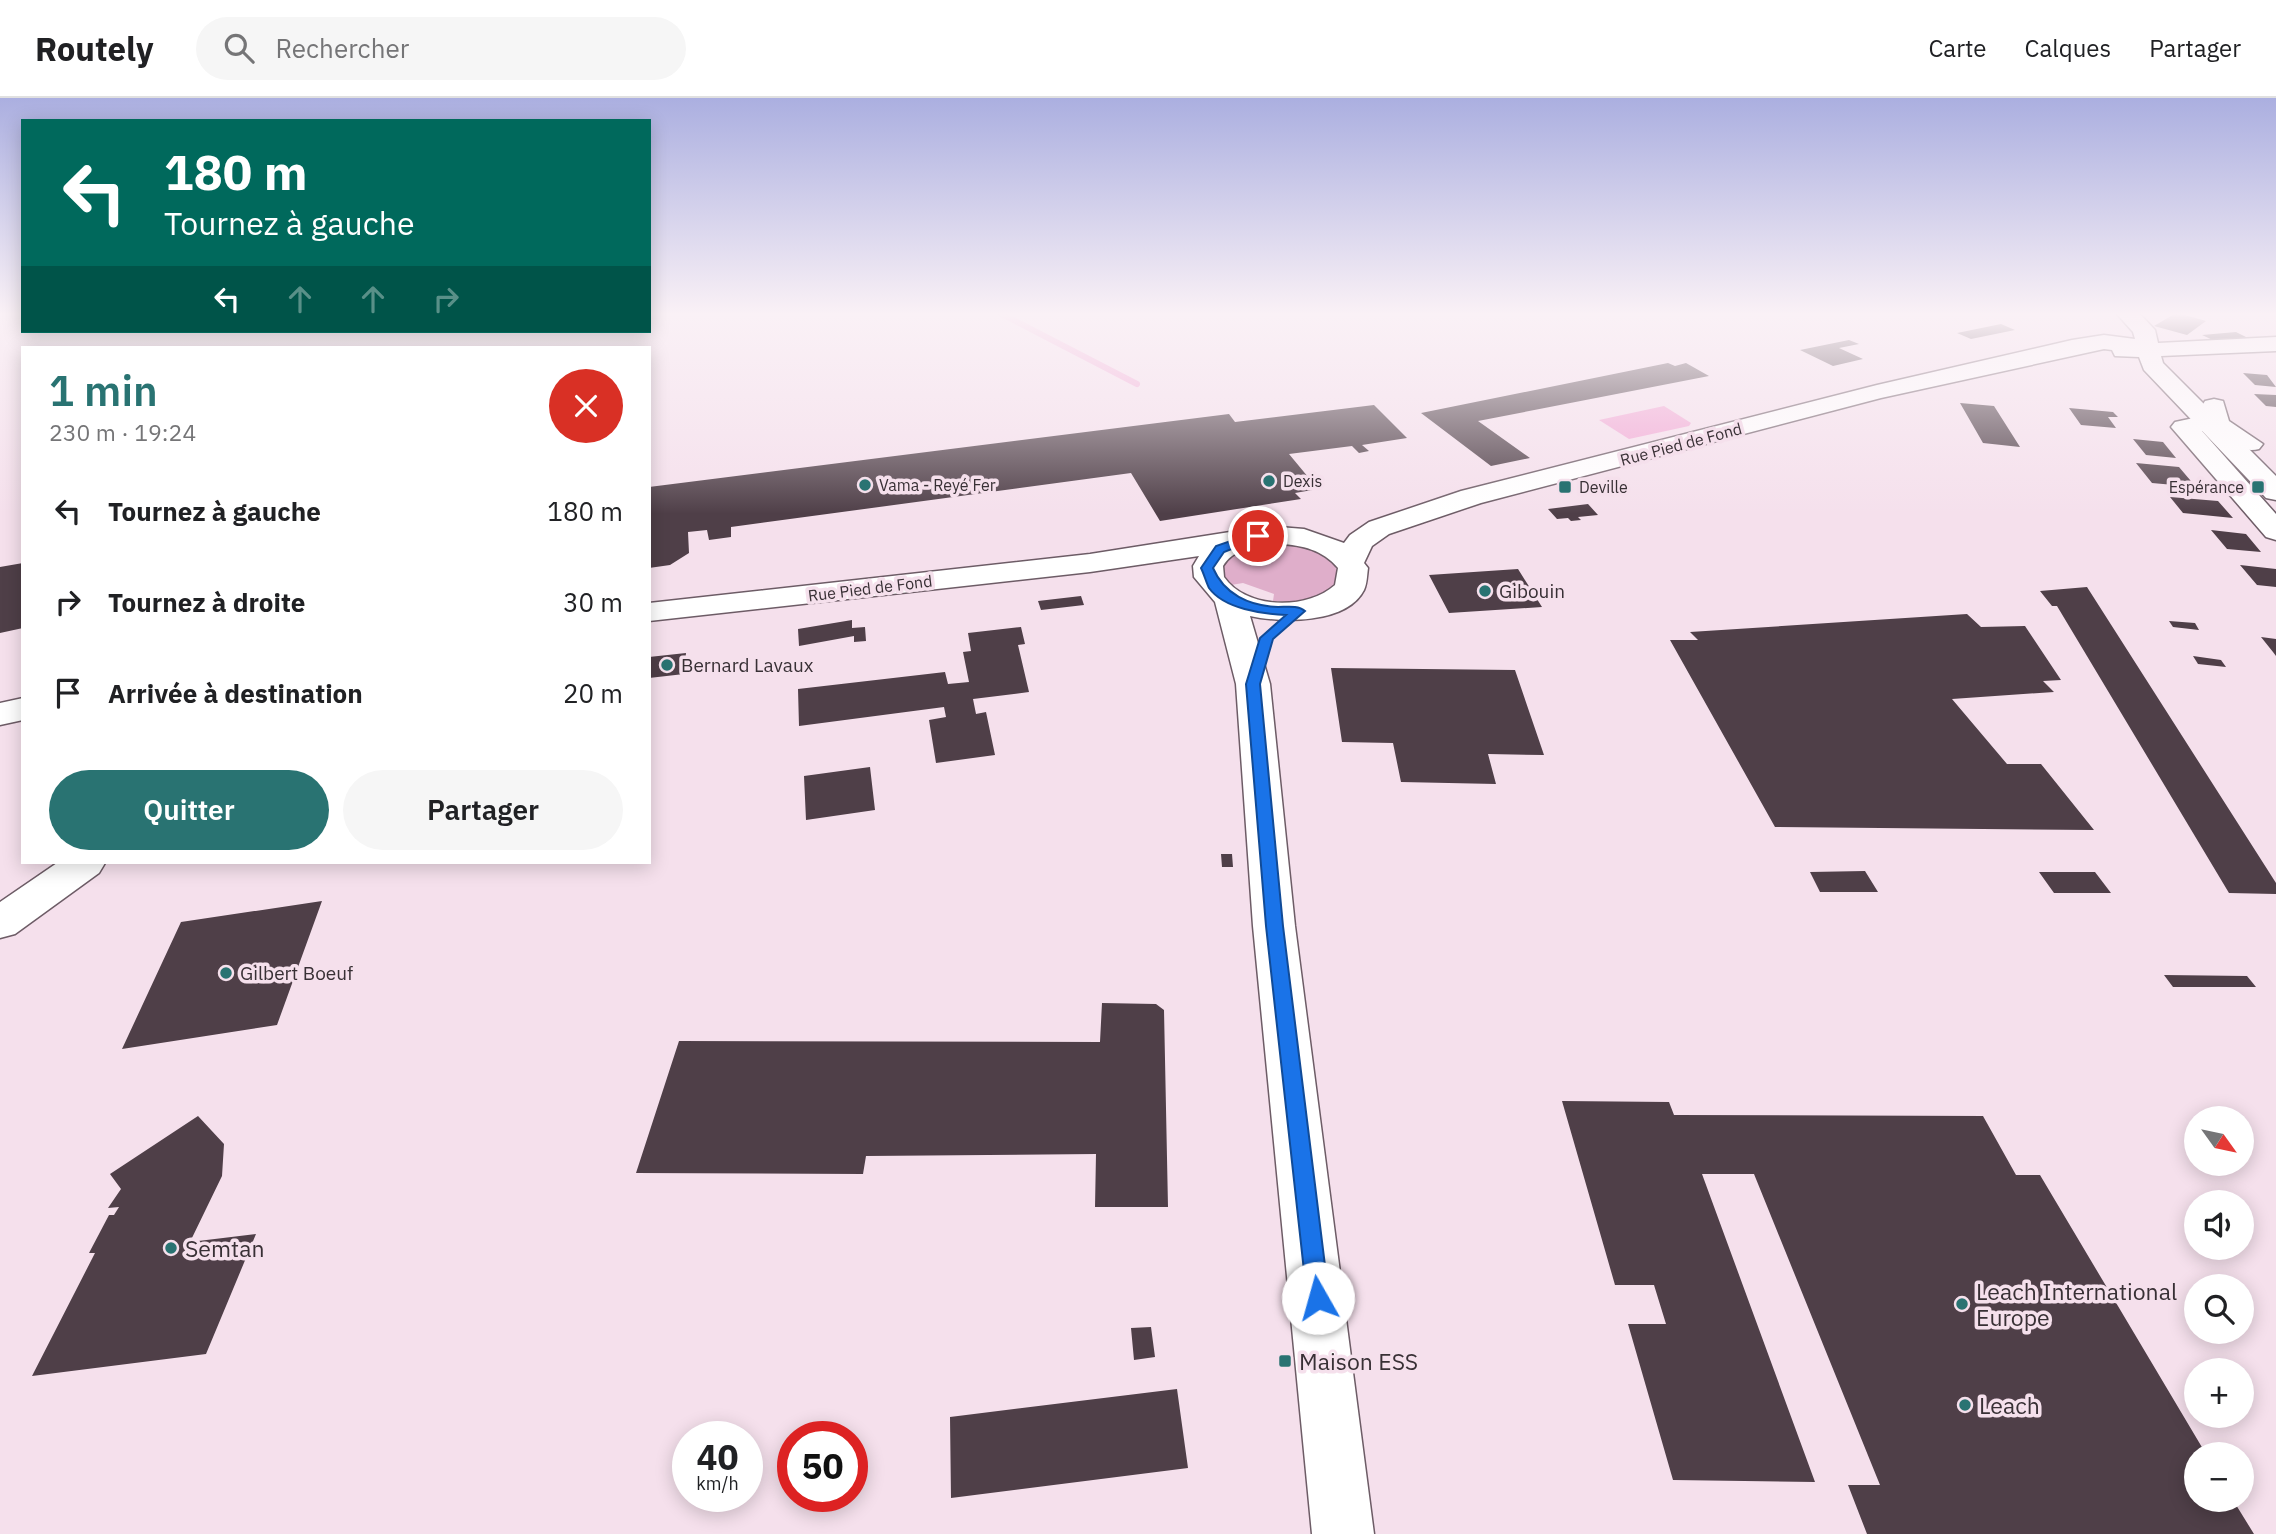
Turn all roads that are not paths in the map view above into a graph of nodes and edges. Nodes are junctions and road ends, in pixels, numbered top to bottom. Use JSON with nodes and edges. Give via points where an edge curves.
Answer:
{"nodes":[{"id":1,"x":1936,"y":380,"type":"edge"},
{"id":2,"x":2188,"y":380,"type":"edge"},
{"id":3,"x":2213,"y":415,"type":"junction"},
{"id":4,"x":2276,"y":477,"type":"edge"},
{"id":5,"x":2276,"y":492,"type":"edge"},
{"id":6,"x":1471,"y":498,"type":"junction"},
{"id":7,"x":2276,"y":531,"type":"edge"},
{"id":8,"x":1304,"y":537,"type":"junction"},
{"id":9,"x":1231,"y":542,"type":"junction"},
{"id":10,"x":1350,"y":562,"type":"junction"},
{"id":11,"x":1090,"y":563,"type":"junction"},
{"id":12,"x":1219,"y":587,"type":"junction"},
{"id":13,"x":1298,"y":611,"type":"junction"},
{"id":14,"x":651,"y":612,"type":"edge"},
{"id":15,"x":1253,"y":684,"type":"junction"},
{"id":16,"x":21,"y":709,"type":"edge"},
{"id":17,"x":0,"y":714,"type":"edge"},
{"id":18,"x":84,"y":864,"type":"edge"},
{"id":19,"x":0,"y":923,"type":"edge"},
{"id":20,"x":1343,"y":1534,"type":"edge"}],
"edges":[{"from":1,"to":6,"type":"main road","name":"Rue Pied de Fond"},
{"from":2,"to":3,"type":"main road"},
{"from":3,"to":4,"type":"main road","via":[[2250,444]]},
{"from":3,"to":5,"type":"main road"},
{"from":3,"to":7,"type":"main road","via":[[2184,427]]},
{"from":6,"to":8,"type":"main road","name":"Rue Pied de Fond","via":[[1403,508]]},
{"from":6,"to":10,"type":"main road","name":"Rue Pied de Fond","via":[[1379,528],[1360,541]]},
{"from":8,"to":9,"type":"main road","name":"Rue Pied de Fond","via":[[1268,535]]},
{"from":8,"to":10,"type":"main road","via":[[1332,547]]},
{"from":9,"to":11,"type":"main road","name":"Rue Pied de Fond"},
{"from":9,"to":12,"type":"main road","via":[[1213,556],[1207,568]]},
{"from":10,"to":13,"type":"main road","via":[[1354,575],[1347,593],[1326,605]]},
{"from":11,"to":12,"type":"main road","name":"Rue Pied de Fond","via":[[1176,568]]},
{"from":11,"to":14,"type":"main road","name":"Rue Pied de Fond"},
{"from":12,"to":13,"type":"main road","name":"Rue Pied de Fond","via":[[1257,608]]},
{"from":12,"to":15,"type":"main road"},
{"from":13,"to":15,"type":"main road","via":[[1266,638]]},
{"from":15,"to":20,"type":"main road","via":[[1275,926]]},
{"from":16,"to":17,"type":"main road"},
{"from":18,"to":19,"type":"main road"}]}
